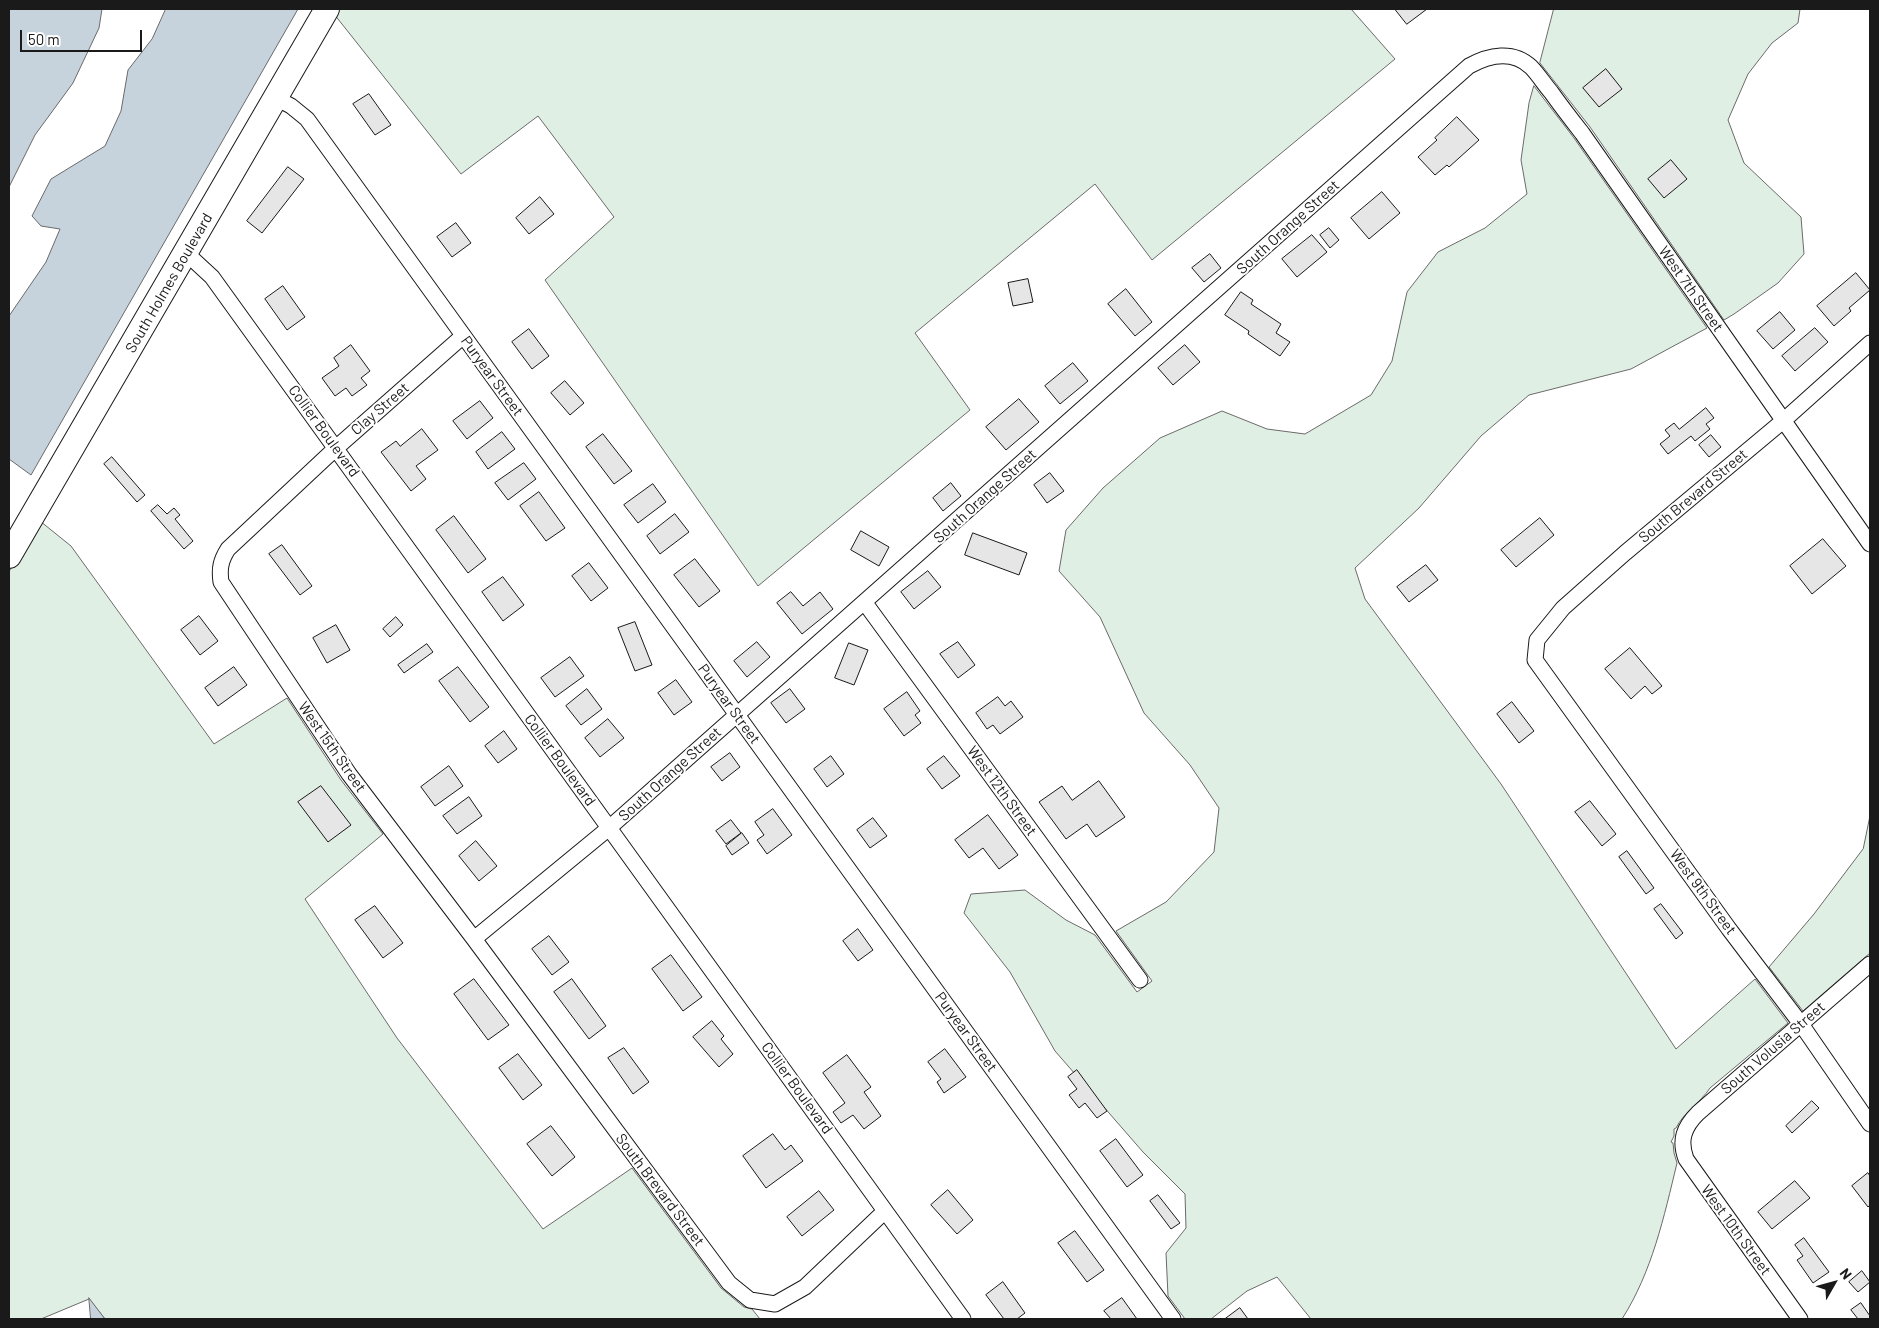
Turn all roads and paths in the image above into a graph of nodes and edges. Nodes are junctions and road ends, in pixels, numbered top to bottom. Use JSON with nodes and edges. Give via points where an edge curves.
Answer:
{"nodes":[{"id":1,"x":327,"y":9,"type":"edge"},
{"id":2,"x":1495,"y":55,"type":"joint"},
{"id":3,"x":276,"y":98,"type":"junction"},
{"id":4,"x":186,"y":253,"type":"junction"},
{"id":5,"x":463,"y":336,"type":"junction"},
{"id":6,"x":1870,"y":343,"type":"edge"},
{"id":7,"x":1783,"y":421,"type":"junction"},
{"id":8,"x":336,"y":448,"type":"junction"},
{"id":9,"x":1870,"y":544,"type":"edge"},
{"id":10,"x":232,"y":546,"type":"joint"},
{"id":11,"x":9,"y":556,"type":"edge"},
{"id":12,"x":864,"y":602,"type":"junction"},
{"id":13,"x":1535,"y":660,"type":"joint"},
{"id":14,"x":737,"y":714,"type":"junction"},
{"id":15,"x":609,"y":828,"type":"junction"},
{"id":16,"x":474,"y":939,"type":"junction"},
{"id":17,"x":1870,"y":964,"type":"edge"},
{"id":18,"x":1140,"y":980,"type":"dead end"},
{"id":19,"x":1801,"y":1024,"type":"junction"},
{"id":20,"x":1870,"y":1124,"type":"edge"},
{"id":21,"x":1682,"y":1136,"type":"joint"},
{"id":22,"x":885,"y":1211,"type":"junction"},
{"id":23,"x":963,"y":1319,"type":"edge"},
{"id":24,"x":1173,"y":1319,"type":"edge"},
{"id":25,"x":1800,"y":1319,"type":"edge"}],
"edges":[{"from":1,"to":3,"type":"main road","name":"South Holmes Boulevard"},
{"from":2,"to":7,"type":"street","name":"West 7th Street","via":[[1518,59],[1531,67],[1582,133]]},
{"from":2,"to":12,"type":"street","name":"South Orange Street","via":[[1469,66]]},
{"from":3,"to":4,"type":"main road","name":"South Holmes Boulevard"},
{"from":3,"to":5,"type":"street","name":"Puryear Street","via":[[307,119]]},
{"from":4,"to":8,"type":"street","name":"Collier Boulevard","via":[[212,277]]},
{"from":4,"to":11,"type":"main road","name":"South Holmes Boulevard"},
{"from":5,"to":8,"type":"street","name":"Clay Street"},
{"from":5,"to":14,"type":"street","name":"Puryear Street"},
{"from":6,"to":7,"type":"street","name":"South Brevard Street"},
{"from":7,"to":9,"type":"street","name":"West 7th Street"},
{"from":7,"to":13,"type":"street","name":"South Brevard Street","via":[[1563,608],[1536,640]]},
{"from":8,"to":10,"type":"street","name":"Clay Street"},
{"from":8,"to":15,"type":"street","name":"Collier Boulevard"},
{"from":10,"to":16,"type":"street","name":"West 15th Street","via":[[222,559],[219,571],[226,592],[349,774]]},
{"from":12,"to":14,"type":"street","name":"South Orange Street"},
{"from":12,"to":18,"type":"street","name":"West 12th Street"},
{"from":13,"to":19,"type":"street","name":"West 9th Street"},
{"from":14,"to":15,"type":"street","name":"South Orange Street"},
{"from":14,"to":24,"type":"street","name":"Puryear Street"},
{"from":15,"to":16,"type":"street","name":"South Orange Street"},
{"from":15,"to":22,"type":"street","name":"Collier Boulevard"},
{"from":16,"to":22,"type":"street","name":"South Brevard Street","via":[[729,1283],[750,1300],[775,1304],[805,1287]]},
{"from":17,"to":19,"type":"street","name":"South Volusia Street"},
{"from":19,"to":20,"type":"street","name":"West 9th Street"},
{"from":19,"to":21,"type":"street","name":"South Volusia Street","via":[[1698,1113],[1687,1124]]},
{"from":21,"to":25,"type":"street","name":"West 10th Street","via":[[1686,1160]]},
{"from":22,"to":23,"type":"street","name":"Collier Boulevard"}]}
